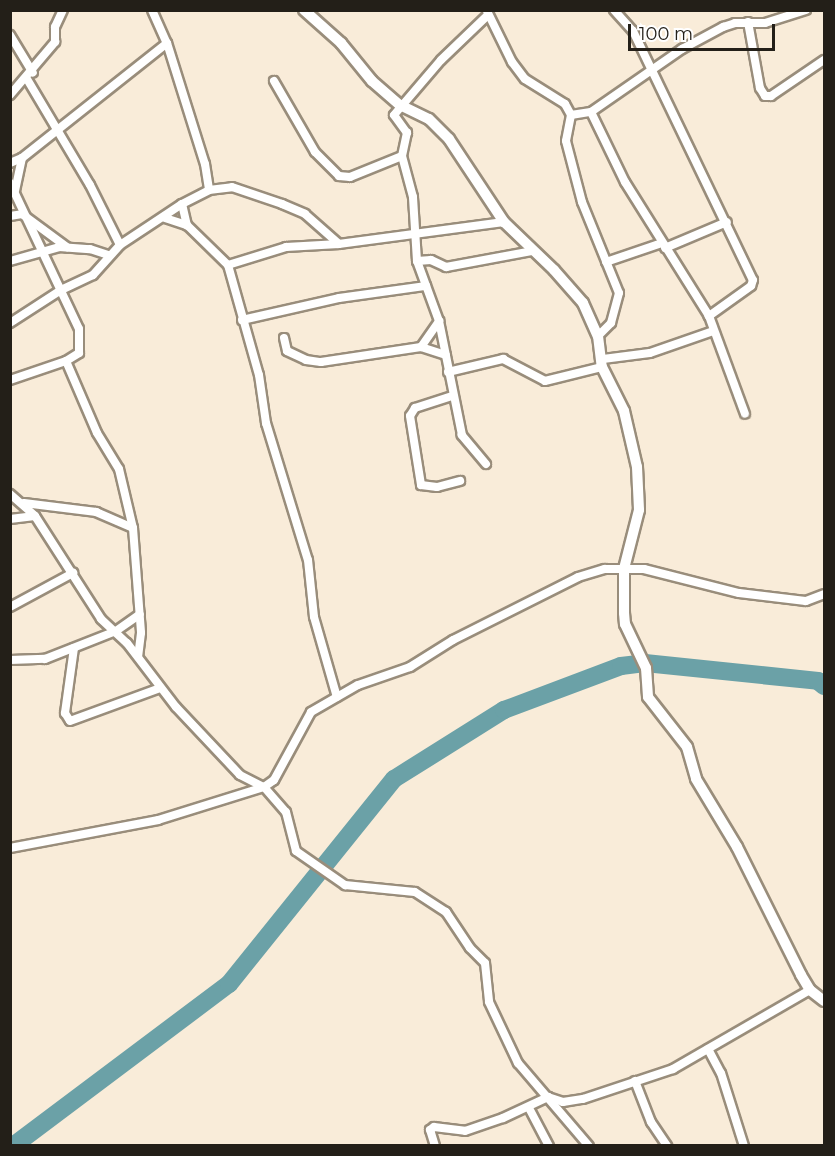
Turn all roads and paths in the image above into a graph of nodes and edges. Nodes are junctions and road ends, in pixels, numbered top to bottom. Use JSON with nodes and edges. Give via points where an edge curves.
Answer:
{"nodes":[{"id":1,"x":63,"y":10,"type":"edge"},
{"id":2,"x":152,"y":10,"type":"edge"},
{"id":3,"x":614,"y":10,"type":"edge"},
{"id":4,"x":806,"y":10,"type":"edge"},
{"id":5,"x":308,"y":12,"type":"edge"},
{"id":6,"x":487,"y":13,"type":"edge"},
{"id":7,"x":748,"y":22,"type":"junction"},
{"id":8,"x":10,"y":35,"type":"edge"},
{"id":9,"x":167,"y":43,"type":"junction"},
{"id":10,"x":825,"y":60,"type":"edge"},
{"id":11,"x":650,"y":72,"type":"junction"},
{"id":12,"x":30,"y":76,"type":"junction"},
{"id":13,"x":274,"y":81,"type":"dead end"},
{"id":14,"x":10,"y":95,"type":"edge"},
{"id":15,"x":400,"y":105,"type":"junction"},
{"id":16,"x":591,"y":112,"type":"junction"},
{"id":17,"x":571,"y":115,"type":"junction"},
{"id":18,"x":57,"y":130,"type":"junction"},
{"id":19,"x":402,"y":156,"type":"junction"},
{"id":20,"x":22,"y":158,"type":"junction"},
{"id":21,"x":10,"y":163,"type":"edge"},
{"id":22,"x":13,"y":187,"type":"edge"},
{"id":23,"x":209,"y":190,"type":"junction"},
{"id":24,"x":182,"y":204,"type":"junction"},
{"id":25,"x":22,"y":214,"type":"junction"},
{"id":26,"x":10,"y":216,"type":"edge"},
{"id":27,"x":165,"y":218,"type":"junction"},
{"id":28,"x":504,"y":222,"type":"junction"},
{"id":29,"x":727,"y":222,"type":"junction"},
{"id":30,"x":187,"y":225,"type":"junction"},
{"id":31,"x":414,"y":236,"type":"junction"},
{"id":32,"x":339,"y":244,"type":"junction"},
{"id":33,"x":120,"y":245,"type":"junction"},
{"id":34,"x":664,"y":246,"type":"junction"},
{"id":35,"x":67,"y":247,"type":"junction"},
{"id":36,"x":40,"y":251,"type":"junction"},
{"id":37,"x":532,"y":251,"type":"junction"},
{"id":38,"x":109,"y":255,"type":"junction"},
{"id":39,"x":10,"y":261,"type":"edge"},
{"id":40,"x":417,"y":261,"type":"junction"},
{"id":41,"x":606,"y":262,"type":"junction"},
{"id":42,"x":228,"y":265,"type":"junction"},
{"id":43,"x":426,"y":286,"type":"junction"},
{"id":44,"x":61,"y":290,"type":"junction"},
{"id":45,"x":709,"y":316,"type":"junction"},
{"id":46,"x":242,"y":320,"type":"junction"},
{"id":47,"x":439,"y":321,"type":"junction"},
{"id":48,"x":10,"y":323,"type":"edge"},
{"id":49,"x":713,"y":331,"type":"junction"},
{"id":50,"x":598,"y":336,"type":"junction"},
{"id":51,"x":284,"y":338,"type":"dead end"},
{"id":52,"x":421,"y":347,"type":"junction"},
{"id":53,"x":446,"y":355,"type":"junction"},
{"id":54,"x":66,"y":361,"type":"junction"},
{"id":55,"x":603,"y":363,"type":"junction"},
{"id":56,"x":448,"y":372,"type":"junction"},
{"id":57,"x":10,"y":380,"type":"edge"},
{"id":58,"x":452,"y":396,"type":"junction"},
{"id":59,"x":745,"y":414,"type":"dead end"},
{"id":60,"x":486,"y":464,"type":"dead end"},
{"id":61,"x":460,"y":481,"type":"dead end"},
{"id":62,"x":10,"y":494,"type":"edge"},
{"id":63,"x":24,"y":503,"type":"junction"},
{"id":64,"x":35,"y":516,"type":"junction"},
{"id":65,"x":10,"y":519,"type":"edge"},
{"id":66,"x":133,"y":528,"type":"junction"},
{"id":67,"x":624,"y":569,"type":"junction"},
{"id":68,"x":73,"y":573,"type":"junction"},
{"id":69,"x":825,"y":594,"type":"edge"},
{"id":70,"x":10,"y":607,"type":"edge"},
{"id":71,"x":140,"y":614,"type":"junction"},
{"id":72,"x":116,"y":631,"type":"junction"},
{"id":73,"x":74,"y":648,"type":"junction"},
{"id":74,"x":138,"y":656,"type":"junction"},
{"id":75,"x":10,"y":660,"type":"edge"},
{"id":76,"x":160,"y":687,"type":"junction"},
{"id":77,"x":337,"y":697,"type":"junction"},
{"id":78,"x":264,"y":787,"type":"junction"},
{"id":79,"x":10,"y":848,"type":"edge"},
{"id":80,"x":810,"y":990,"type":"junction"},
{"id":81,"x":824,"y":1000,"type":"edge"},
{"id":82,"x":708,"y":1049,"type":"junction"},
{"id":83,"x":635,"y":1081,"type":"junction"},
{"id":84,"x":548,"y":1097,"type":"junction"},
{"id":85,"x":528,"y":1108,"type":"junction"},
{"id":86,"x":435,"y":1146,"type":"edge"},
{"id":87,"x":549,"y":1146,"type":"edge"},
{"id":88,"x":589,"y":1146,"type":"edge"},
{"id":89,"x":667,"y":1146,"type":"edge"},
{"id":90,"x":744,"y":1146,"type":"edge"}],
"edges":[{"from":1,"to":12,"type":"street","via":[[55,27],[55,42]]},
{"from":2,"to":9,"type":"street"},
{"from":3,"to":11,"type":"street","via":[[633,32]]},
{"from":4,"to":7,"type":"street","via":[[765,23]]},
{"from":5,"to":15,"type":"street"},
{"from":6,"to":15,"type":"street"},
{"from":6,"to":17,"type":"street","via":[[525,79],[565,104]]},
{"from":7,"to":10,"type":"street","via":[[760,88],[765,96],[771,96]]},
{"from":7,"to":11,"type":"street","via":[[705,35]]},
{"from":8,"to":12,"type":"street"},
{"from":9,"to":18,"type":"street"},
{"from":9,"to":23,"type":"street","via":[[205,164]]},
{"from":11,"to":16,"type":"street"},
{"from":11,"to":29,"type":"street"},
{"from":12,"to":14,"type":"street"},
{"from":12,"to":18,"type":"street"},
{"from":13,"to":19,"type":"street","via":[[315,152],[339,176],[350,177]]},
{"from":15,"to":19,"type":"street","via":[[394,115],[407,133]]},
{"from":15,"to":28,"type":"street","via":[[429,119],[449,139]]},
{"from":16,"to":17,"type":"street"},
{"from":16,"to":34,"type":"street","via":[[625,182]]},
{"from":17,"to":41,"type":"street","via":[[566,141],[582,202]]},
{"from":18,"to":20,"type":"street"},
{"from":18,"to":33,"type":"street"},
{"from":19,"to":31,"type":"street","via":[[413,197]]},
{"from":20,"to":21,"type":"street"},
{"from":20,"to":22,"type":"street"},
{"from":22,"to":25,"type":"street"},
{"from":23,"to":24,"type":"street"},
{"from":23,"to":32,"type":"street","via":[[232,187],[282,204],[305,214]]},
{"from":24,"to":27,"type":"street"},
{"from":24,"to":30,"type":"street"},
{"from":25,"to":26,"type":"street"},
{"from":25,"to":35,"type":"street"},
{"from":25,"to":36,"type":"street"},
{"from":27,"to":30,"type":"street"},
{"from":27,"to":33,"type":"street"},
{"from":28,"to":31,"type":"street"},
{"from":28,"to":37,"type":"street"},
{"from":29,"to":34,"type":"street"},
{"from":29,"to":45,"type":"street","via":[[753,280],[751,286]]},
{"from":30,"to":42,"type":"street"},
{"from":31,"to":32,"type":"street"},
{"from":31,"to":40,"type":"street"},
{"from":32,"to":42,"type":"street","via":[[286,247]]},
{"from":33,"to":38,"type":"street"},
{"from":34,"to":41,"type":"street"},
{"from":34,"to":45,"type":"street"},
{"from":35,"to":36,"type":"street"},
{"from":35,"to":38,"type":"street"},
{"from":36,"to":39,"type":"street"},
{"from":36,"to":44,"type":"street"},
{"from":37,"to":40,"type":"street","via":[[446,267],[430,260]]},
{"from":37,"to":50,"type":"street","via":[[572,288]]},
{"from":38,"to":44,"type":"street","via":[[93,275]]},
{"from":40,"to":43,"type":"street"},
{"from":41,"to":50,"type":"street","via":[[618,302],[608,330]]},
{"from":42,"to":46,"type":"street"},
{"from":43,"to":46,"type":"street","via":[[339,298]]},
{"from":43,"to":47,"type":"street"},
{"from":44,"to":48,"type":"street"},
{"from":44,"to":54,"type":"street","via":[[81,341],[79,353]]},
{"from":45,"to":49,"type":"street"},
{"from":46,"to":77,"type":"street","via":[[259,375],[266,423],[308,560],[314,617]]},
{"from":47,"to":52,"type":"street"},
{"from":47,"to":53,"type":"street"},
{"from":49,"to":55,"type":"street","via":[[650,353]]},
{"from":49,"to":59,"type":"street"},
{"from":50,"to":55,"type":"street"},
{"from":51,"to":52,"type":"street","via":[[287,351],[316,362]]},
{"from":52,"to":53,"type":"street"},
{"from":53,"to":56,"type":"street"},
{"from":54,"to":57,"type":"street"},
{"from":54,"to":66,"type":"street","via":[[97,433],[115,458]]},
{"from":55,"to":56,"type":"street","via":[[545,381],[503,359]]},
{"from":55,"to":67,"type":"street","via":[[624,411],[640,491]]},
{"from":56,"to":58,"type":"street"},
{"from":58,"to":60,"type":"street","via":[[465,441]]},
{"from":58,"to":61,"type":"street","via":[[415,408],[410,416],[421,485],[437,487]]},
{"from":62,"to":63,"type":"street"},
{"from":63,"to":64,"type":"street"},
{"from":63,"to":66,"type":"street","via":[[96,512]]},
{"from":64,"to":65,"type":"street"},
{"from":64,"to":68,"type":"street","via":[[53,549]]},
{"from":66,"to":71,"type":"street"},
{"from":67,"to":69,"type":"street","via":[[662,572],[704,586],[799,601]]},
{"from":67,"to":77,"type":"street","via":[[605,569],[562,582],[410,667]]},
{"from":67,"to":80,"type":"street","via":[[625,624],[645,664],[648,697],[687,747],[696,779],[738,847]]},
{"from":68,"to":70,"type":"street"},
{"from":68,"to":72,"type":"street","via":[[101,619]]},
{"from":71,"to":72,"type":"street"},
{"from":71,"to":74,"type":"street"},
{"from":72,"to":73,"type":"street"},
{"from":72,"to":74,"type":"street"},
{"from":73,"to":75,"type":"street","via":[[45,659]]},
{"from":73,"to":76,"type":"street","via":[[65,713],[70,721]]},
{"from":74,"to":76,"type":"street"},
{"from":76,"to":78,"type":"street","via":[[240,775]]},
{"from":77,"to":78,"type":"street","via":[[311,712],[274,780]]},
{"from":78,"to":79,"type":"street","via":[[158,820]]},
{"from":78,"to":84,"type":"street","via":[[286,812],[296,851],[332,879],[345,885],[416,892],[446,912],[484,963],[489,1002],[518,1063]]},
{"from":80,"to":81,"type":"street"},
{"from":80,"to":82,"type":"street"},
{"from":82,"to":83,"type":"street","via":[[673,1069]]},
{"from":82,"to":90,"type":"street","via":[[721,1073]]},
{"from":83,"to":84,"type":"street","via":[[583,1099],[563,1102]]},
{"from":83,"to":89,"type":"street","via":[[651,1122]]},
{"from":84,"to":85,"type":"street"},
{"from":84,"to":88,"type":"street"},
{"from":85,"to":86,"type":"street","via":[[465,1131],[434,1127],[430,1130]]},
{"from":85,"to":87,"type":"street"}]}
